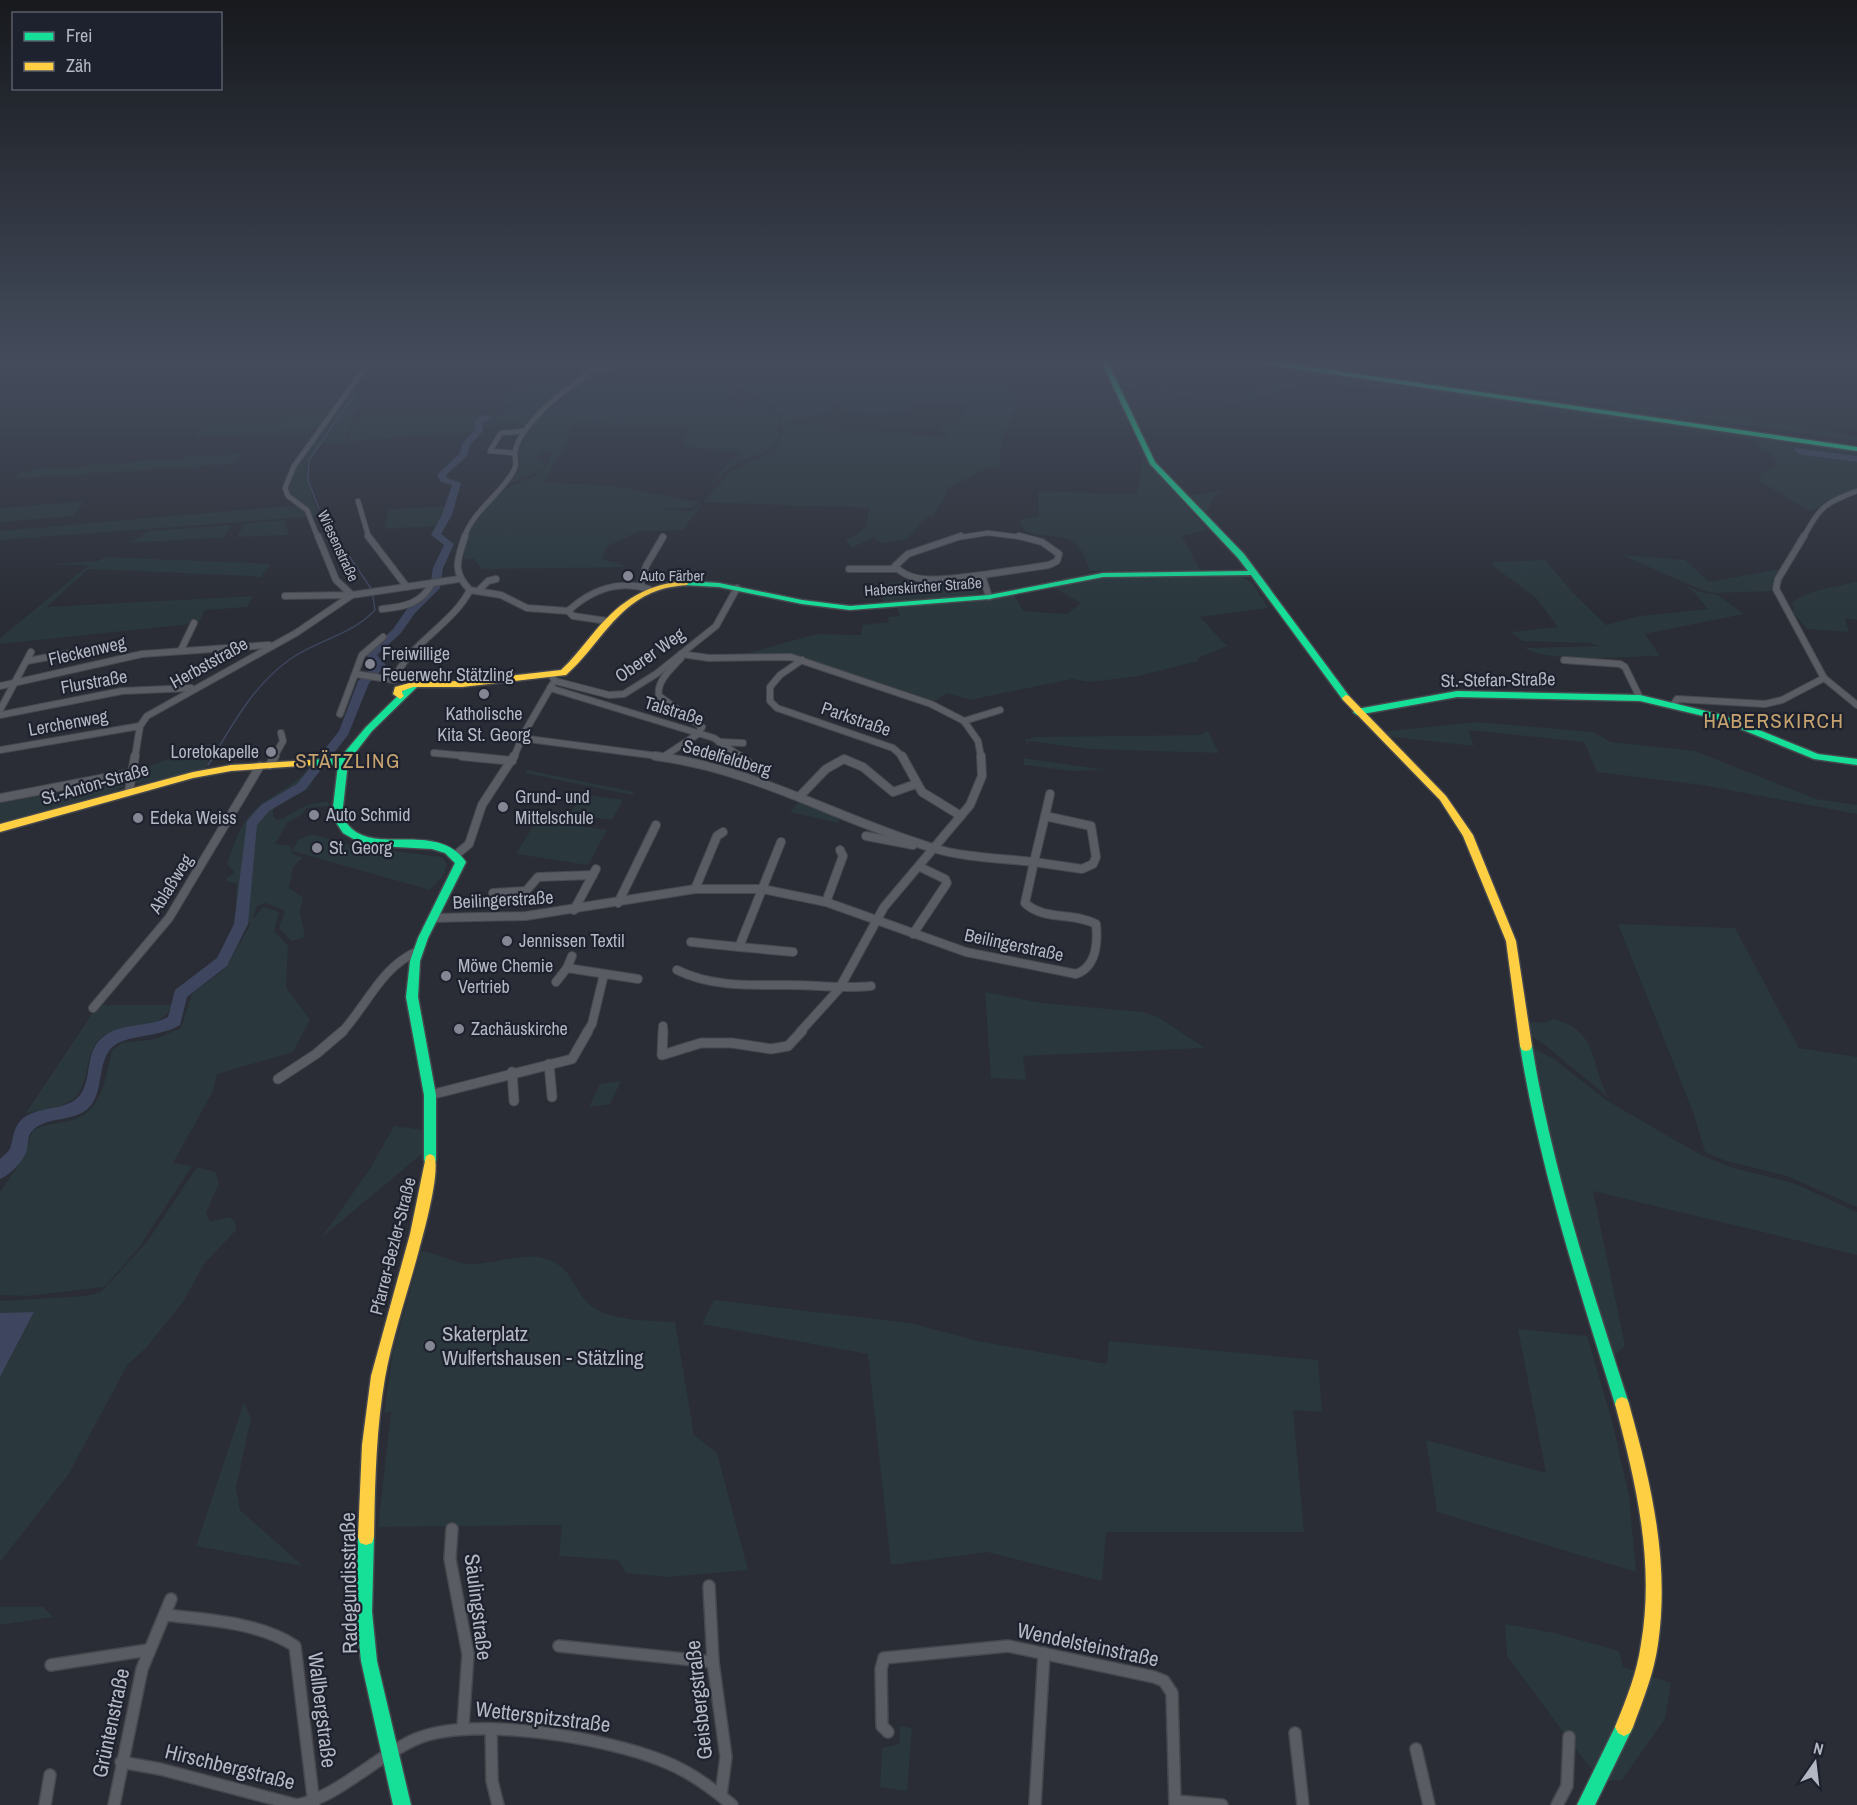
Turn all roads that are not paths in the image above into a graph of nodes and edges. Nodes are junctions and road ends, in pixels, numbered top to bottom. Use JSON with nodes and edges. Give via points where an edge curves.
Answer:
{"nodes":[{"id":1,"x":309,"y":445,"type":"edge"},
{"id":2,"x":494,"y":445,"type":"edge"},
{"id":3,"x":519,"y":445,"type":"edge"},
{"id":4,"x":1144,"y":445,"type":"edge"},
{"id":5,"x":1831,"y":445,"type":"edge"},
{"id":6,"x":1857,"y":449,"type":"edge"},
{"id":7,"x":515,"y":453,"type":"junction"},
{"id":8,"x":1857,"y":491,"type":"edge"},
{"id":9,"x":358,"y":501,"type":"dead end"},
{"id":10,"x":663,"y":537,"type":"dead end"},
{"id":11,"x":896,"y":569,"type":"junction"},
{"id":12,"x":849,"y":570,"type":"dead end"},
{"id":13,"x":1253,"y":573,"type":"junction"},
{"id":14,"x":982,"y":575,"type":"junction"},
{"id":15,"x":459,"y":579,"type":"junction"},
{"id":16,"x":496,"y":579,"type":"dead end"},
{"id":17,"x":433,"y":583,"type":"junction"},
{"id":18,"x":407,"y":587,"type":"junction"},
{"id":19,"x":644,"y":588,"type":"junction"},
{"id":20,"x":737,"y":588,"type":"junction"},
{"id":21,"x":470,"y":590,"type":"junction"},
{"id":22,"x":478,"y":591,"type":"junction"},
{"id":23,"x":352,"y":595,"type":"junction"},
{"id":24,"x":285,"y":596,"type":"dead end"},
{"id":25,"x":989,"y":597,"type":"junction"},
{"id":26,"x":382,"y":609,"type":"dead end"},
{"id":27,"x":568,"y":612,"type":"junction"},
{"id":28,"x":607,"y":621,"type":"junction"},
{"id":29,"x":194,"y":623,"type":"dead end"},
{"id":30,"x":383,"y":637,"type":"dead end"},
{"id":31,"x":274,"y":645,"type":"junction"},
{"id":32,"x":98,"y":648,"type":"dead end"},
{"id":33,"x":181,"y":650,"type":"junction"},
{"id":34,"x":32,"y":652,"type":"dead end"},
{"id":35,"x":681,"y":654,"type":"junction"},
{"id":36,"x":802,"y":660,"type":"junction"},
{"id":37,"x":1564,"y":660,"type":"dead end"},
{"id":38,"x":27,"y":661,"type":"junction"},
{"id":39,"x":356,"y":674,"type":"junction"},
{"id":40,"x":556,"y":677,"type":"junction"},
{"id":41,"x":1824,"y":678,"type":"junction"},
{"id":42,"x":18,"y":682,"type":"junction"},
{"id":43,"x":0,"y":686,"type":"edge"},
{"id":44,"x":398,"y":687,"type":"junction"},
{"id":45,"x":194,"y":688,"type":"junction"},
{"id":46,"x":550,"y":688,"type":"junction"},
{"id":47,"x":1640,"y":698,"type":"junction"},
{"id":48,"x":1674,"y":704,"type":"junction"},
{"id":49,"x":1857,"y":705,"type":"edge"},
{"id":50,"x":0,"y":710,"type":"edge"},
{"id":51,"x":1000,"y":710,"type":"dead end"},
{"id":52,"x":1357,"y":712,"type":"junction"},
{"id":53,"x":340,"y":714,"type":"dead end"},
{"id":54,"x":0,"y":715,"type":"edge"},
{"id":55,"x":964,"y":721,"type":"junction"},
{"id":56,"x":140,"y":726,"type":"junction"},
{"id":57,"x":281,"y":733,"type":"dead end"},
{"id":58,"x":698,"y":735,"type":"junction"},
{"id":59,"x":521,"y":738,"type":"junction"},
{"id":60,"x":719,"y":742,"type":"junction"},
{"id":61,"x":743,"y":743,"type":"dead end"},
{"id":62,"x":0,"y":750,"type":"edge"},
{"id":63,"x":434,"y":753,"type":"dead end"},
{"id":64,"x":663,"y":757,"type":"junction"},
{"id":65,"x":343,"y":761,"type":"junction"},
{"id":66,"x":512,"y":761,"type":"junction"},
{"id":67,"x":1857,"y":762,"type":"edge"},
{"id":68,"x":265,"y":766,"type":"junction"},
{"id":69,"x":131,"y":773,"type":"junction"},
{"id":70,"x":762,"y":782,"type":"junction"},
{"id":71,"x":916,"y":784,"type":"junction"},
{"id":72,"x":129,"y":791,"type":"junction"},
{"id":73,"x":1050,"y":794,"type":"dead end"},
{"id":74,"x":799,"y":797,"type":"junction"},
{"id":75,"x":0,"y":798,"type":"edge"},
{"id":76,"x":961,"y":816,"type":"junction"},
{"id":77,"x":1045,"y":816,"type":"junction"},
{"id":78,"x":656,"y":825,"type":"dead end"},
{"id":79,"x":0,"y":828,"type":"edge"},
{"id":80,"x":723,"y":832,"type":"dead end"},
{"id":81,"x":866,"y":836,"type":"dead end"},
{"id":82,"x":781,"y":842,"type":"dead end"},
{"id":83,"x":917,"y":842,"type":"junction"},
{"id":84,"x":935,"y":849,"type":"junction"},
{"id":85,"x":840,"y":850,"type":"dead end"},
{"id":86,"x":457,"y":854,"type":"junction"},
{"id":87,"x":1034,"y":861,"type":"junction"},
{"id":88,"x":920,"y":867,"type":"junction"},
{"id":89,"x":695,"y":890,"type":"junction"},
{"id":90,"x":762,"y":890,"type":"junction"},
{"id":91,"x":493,"y":893,"type":"dead end"},
{"id":92,"x":826,"y":902,"type":"junction"},
{"id":93,"x":618,"y":903,"type":"junction"},
{"id":94,"x":574,"y":910,"type":"junction"},
{"id":95,"x":433,"y":918,"type":"junction"},
{"id":96,"x":875,"y":919,"type":"junction"},
{"id":97,"x":913,"y":934,"type":"junction"},
{"id":98,"x":691,"y":942,"type":"dead end"},
{"id":99,"x":739,"y":947,"type":"junction"},
{"id":100,"x":418,"y":951,"type":"junction"},
{"id":101,"x":793,"y":952,"type":"dead end"},
{"id":102,"x":572,"y":956,"type":"dead end"},
{"id":103,"x":567,"y":968,"type":"junction"},
{"id":104,"x":677,"y":970,"type":"dead end"},
{"id":105,"x":604,"y":974,"type":"junction"},
{"id":106,"x":638,"y":979,"type":"dead end"},
{"id":107,"x":556,"y":982,"type":"dead end"},
{"id":108,"x":871,"y":986,"type":"dead end"},
{"id":109,"x":839,"y":989,"type":"junction"},
{"id":110,"x":93,"y":1008,"type":"dead end"},
{"id":111,"x":663,"y":1026,"type":"dead end"},
{"id":112,"x":549,"y":1064,"type":"junction"},
{"id":113,"x":512,"y":1072,"type":"junction"},
{"id":114,"x":278,"y":1079,"type":"dead end"},
{"id":115,"x":430,"y":1095,"type":"junction"},
{"id":116,"x":552,"y":1097,"type":"dead end"},
{"id":117,"x":514,"y":1101,"type":"dead end"},
{"id":118,"x":382,"y":1359,"type":"joint"},
{"id":119,"x":452,"y":1529,"type":"dead end"},
{"id":120,"x":709,"y":1586,"type":"dead end"},
{"id":121,"x":171,"y":1599,"type":"dead end"},
{"id":122,"x":166,"y":1615,"type":"junction"},
{"id":123,"x":559,"y":1646,"type":"dead end"},
{"id":124,"x":148,"y":1650,"type":"junction"},
{"id":125,"x":1044,"y":1653,"type":"junction"},
{"id":126,"x":713,"y":1662,"type":"junction"},
{"id":127,"x":51,"y":1665,"type":"dead end"},
{"id":128,"x":463,"y":1726,"type":"junction"},
{"id":129,"x":491,"y":1729,"type":"junction"},
{"id":130,"x":888,"y":1732,"type":"dead end"},
{"id":131,"x":1295,"y":1733,"type":"dead end"},
{"id":132,"x":1569,"y":1737,"type":"dead end"},
{"id":133,"x":1416,"y":1749,"type":"dead end"},
{"id":134,"x":390,"y":1755,"type":"junction"},
{"id":135,"x":121,"y":1762,"type":"junction"},
{"id":136,"x":51,"y":1774,"type":"dead end"},
{"id":137,"x":722,"y":1795,"type":"junction"},
{"id":138,"x":1176,"y":1803,"type":"edge"},
{"id":139,"x":314,"y":1804,"type":"edge"},
{"id":140,"x":45,"y":1805,"type":"edge"},
{"id":141,"x":114,"y":1805,"type":"edge"},
{"id":142,"x":402,"y":1805,"type":"edge"},
{"id":143,"x":498,"y":1805,"type":"edge"},
{"id":144,"x":732,"y":1805,"type":"edge"},
{"id":145,"x":1035,"y":1805,"type":"edge"},
{"id":146,"x":1222,"y":1805,"type":"edge"},
{"id":147,"x":1303,"y":1805,"type":"edge"},
{"id":148,"x":1429,"y":1805,"type":"edge"},
{"id":149,"x":1557,"y":1805,"type":"edge"},
{"id":150,"x":1586,"y":1805,"type":"edge"}],
"edges":[{"from":1,"to":23,"type":"street","name":"Wiesenstraße","via":[[285,488],[289,497],[307,508],[334,574]]},
{"from":2,"to":7,"type":"street","via":[[490,451]]},
{"from":3,"to":7,"type":"street"},
{"from":4,"to":13,"type":"main road","via":[[1152,463]]},
{"from":5,"to":6,"type":"main road"},
{"from":7,"to":15,"type":"street","via":[[514,471],[462,539],[457,562]]},
{"from":8,"to":41,"type":"street","via":[[1828,502],[1819,510],[1779,579],[1777,593]]},
{"from":9,"to":18,"type":"street","via":[[369,539]]},
{"from":10,"to":19,"type":"street","via":[[646,566]]},
{"from":11,"to":12,"type":"street"},
{"from":11,"to":14,"type":"street","via":[[903,575],[919,578]]},
{"from":11,"to":14,"type":"street","via":[[896,562],[903,556],[978,533],[1037,540],[1059,554],[1054,563],[1043,567]]},
{"from":13,"to":25,"type":"main road","name":"Haberskircher Straße","via":[[1103,575]]},
{"from":13,"to":52,"type":"main road","via":[[1314,660]]},
{"from":14,"to":25,"type":"street"},
{"from":15,"to":17,"type":"street"},
{"from":15,"to":21,"type":"street"},
{"from":16,"to":22,"type":"street"},
{"from":17,"to":18,"type":"street"},
{"from":17,"to":26,"type":"street","via":[[416,601],[399,609]]},
{"from":18,"to":23,"type":"street"},
{"from":19,"to":20,"type":"main road","name":"Haberskircher Straße","via":[[692,583]]},
{"from":19,"to":27,"type":"street","via":[[591,593]]},
{"from":19,"to":28,"type":"main road","name":"Haberskircher Straße"},
{"from":20,"to":25,"type":"main road","name":"Haberskircher Straße","via":[[839,608]]},
{"from":20,"to":35,"type":"street","name":"Oberer Weg","via":[[721,621]]},
{"from":21,"to":22,"type":"street"},
{"from":21,"to":44,"type":"street","via":[[450,620],[397,671]]},
{"from":22,"to":27,"type":"street","via":[[501,595],[527,608]]},
{"from":23,"to":24,"type":"street"},
{"from":23,"to":31,"type":"street","name":"Herbststraße"},
{"from":27,"to":28,"type":"street"},
{"from":28,"to":40,"type":"main road","name":"Haberskircher Straße","via":[[571,667]]},
{"from":29,"to":33,"type":"street"},
{"from":30,"to":39,"type":"street","via":[[362,656]]},
{"from":31,"to":33,"type":"street","name":"Fleckenweg"},
{"from":31,"to":45,"type":"street","name":"Herbststraße"},
{"from":32,"to":38,"type":"street"},
{"from":33,"to":42,"type":"street","name":"Fleckenweg","via":[[126,657]]},
{"from":34,"to":38,"type":"street"},
{"from":35,"to":36,"type":"street"},
{"from":35,"to":40,"type":"street","name":"Oberer Weg","via":[[619,695]]},
{"from":35,"to":58,"type":"street","via":[[658,691],[662,699],[702,727]]},
{"from":36,"to":55,"type":"street","via":[[931,704]]},
{"from":36,"to":71,"type":"street","name":"Parkstraße","via":[[772,682],[768,692],[772,703],[893,748],[905,757]]},
{"from":37,"to":47,"type":"street","name":"St.-Stefan-Straße","via":[[1620,664]]},
{"from":38,"to":42,"type":"street"},
{"from":39,"to":44,"type":"street"},
{"from":39,"to":53,"type":"street"},
{"from":40,"to":44,"type":"main road","via":[[512,676]]},
{"from":40,"to":46,"type":"street"},
{"from":41,"to":48,"type":"street","name":"St.-Stefan-Straße","via":[[1772,703],[1692,698],[1677,699]]},
{"from":41,"to":49,"type":"street"},
{"from":42,"to":43,"type":"street","name":"Fleckenweg"},
{"from":42,"to":50,"type":"street"},
{"from":44,"to":65,"type":"main road"},
{"from":45,"to":54,"type":"street","name":"Flurstraße","via":[[122,691]]},
{"from":45,"to":56,"type":"street","name":"Herbststraße","via":[[152,712]]},
{"from":46,"to":58,"type":"street","name":"Talstraße"},
{"from":46,"to":59,"type":"street"},
{"from":47,"to":48,"type":"main road","name":"St.-Stefan-Straße"},
{"from":47,"to":52,"type":"main road","name":"St.-Stefan-Straße","via":[[1457,694]]},
{"from":48,"to":67,"type":"main road","via":[[1719,717],[1804,753]]},
{"from":51,"to":55,"type":"street"},
{"from":52,"to":150,"type":"main road","via":[[1424,777],[1453,812],[1468,836],[1503,918],[1516,963],[1533,1099],[1552,1181],[1631,1430],[1649,1515],[1656,1601],[1646,1667]]},
{"from":55,"to":76,"type":"street","via":[[978,741],[983,765],[978,789]]},
{"from":56,"to":62,"type":"street","name":"Lerchenweg"},
{"from":56,"to":69,"type":"street"},
{"from":57,"to":68,"type":"street","name":"Ablaßweg","via":[[283,741]]},
{"from":58,"to":60,"type":"street","name":"Talstraße"},
{"from":58,"to":64,"type":"street"},
{"from":59,"to":64,"type":"street","name":"Sedelfeldberg"},
{"from":59,"to":66,"type":"street"},
{"from":60,"to":61,"type":"street","name":"Talstraße"},
{"from":60,"to":70,"type":"street","name":"Talstraße","via":[[765,775]]},
{"from":63,"to":66,"type":"street"},
{"from":64,"to":70,"type":"street","name":"Sedelfeldberg"},
{"from":65,"to":68,"type":"main road","name":"St.-Anton-Straße"},
{"from":65,"to":86,"type":"main road","via":[[336,810],[346,832],[359,839],[443,847]]},
{"from":66,"to":86,"type":"street","via":[[482,805],[469,844]]},
{"from":68,"to":72,"type":"main road","name":"St.-Anton-Straße","via":[[193,775]]},
{"from":68,"to":110,"type":"street","name":"Ablaßweg","via":[[169,918]]},
{"from":69,"to":72,"type":"street"},
{"from":69,"to":75,"type":"street"},
{"from":70,"to":74,"type":"street","name":"Sedelfeldberg"},
{"from":71,"to":74,"type":"street","via":[[893,792],[863,765],[838,759]]},
{"from":71,"to":76,"type":"street","name":"Parkstraße","via":[[926,795]]},
{"from":72,"to":79,"type":"main road","name":"St.-Anton-Straße"},
{"from":73,"to":77,"type":"street"},
{"from":74,"to":83,"type":"street","name":"Sedelfeldberg"},
{"from":76,"to":84,"type":"street"},
{"from":77,"to":87,"type":"street"},
{"from":77,"to":87,"type":"street","name":"Sedelfeldberg","via":[[1091,826],[1096,861],[1082,868]]},
{"from":78,"to":93,"type":"street"},
{"from":80,"to":89,"type":"street","via":[[717,836]]},
{"from":81,"to":83,"type":"street","name":"Sedelfeldberg","via":[[912,845]]},
{"from":82,"to":90,"type":"street"},
{"from":83,"to":84,"type":"street","name":"Sedelfeldberg"},
{"from":84,"to":87,"type":"street","name":"Sedelfeldberg"},
{"from":84,"to":88,"type":"street"},
{"from":85,"to":92,"type":"street","via":[[843,856]]},
{"from":86,"to":95,"type":"main road","name":"Pfarrer-Bezler-Straße","via":[[461,862],[458,871]]},
{"from":87,"to":97,"type":"street","name":"Beilingerstraße","via":[[1025,898],[1029,908],[1096,924],[1091,965],[1086,971],[1076,974],[993,958]]},
{"from":88,"to":96,"type":"street"},
{"from":88,"to":97,"type":"street","via":[[945,879],[947,884]]},
{"from":89,"to":90,"type":"street","name":"Beilingerstraße"},
{"from":89,"to":93,"type":"street","name":"Beilingerstraße"},
{"from":90,"to":92,"type":"street","name":"Beilingerstraße"},
{"from":90,"to":99,"type":"street"},
{"from":91,"to":94,"type":"street","name":"Beilingerstraße","via":[[526,891],[538,877],[595,872]]},
{"from":92,"to":96,"type":"street","name":"Beilingerstraße"},
{"from":93,"to":94,"type":"street","name":"Beilingerstraße"},
{"from":94,"to":95,"type":"street","name":"Beilingerstraße","via":[[526,916]]},
{"from":95,"to":100,"type":"main road","name":"Pfarrer-Bezler-Straße"},
{"from":96,"to":97,"type":"street","name":"Beilingerstraße"},
{"from":96,"to":109,"type":"street"},
{"from":98,"to":99,"type":"street"},
{"from":99,"to":101,"type":"street"},
{"from":100,"to":114,"type":"street","via":[[395,962],[342,1031],[300,1068]]},
{"from":100,"to":115,"type":"main road","name":"Pfarrer-Bezler-Straße","via":[[412,997]]},
{"from":102,"to":103,"type":"street"},
{"from":103,"to":105,"type":"street"},
{"from":103,"to":107,"type":"street"},
{"from":104,"to":109,"type":"street","via":[[695,979],[761,987]]},
{"from":105,"to":106,"type":"street"},
{"from":105,"to":112,"type":"street","via":[[592,1024],[572,1059]]},
{"from":108,"to":109,"type":"street"},
{"from":109,"to":111,"type":"street","via":[[788,1046],[780,1048],[701,1043],[662,1055]]},
{"from":112,"to":113,"type":"street"},
{"from":112,"to":116,"type":"street"},
{"from":113,"to":115,"type":"street"},
{"from":113,"to":117,"type":"street"},
{"from":115,"to":118,"type":"main road","name":"Pfarrer-Bezler-Straße","via":[[432,1133],[422,1213]]},
{"from":118,"to":134,"type":"main road","name":"Radegundisstraße","via":[[372,1432],[364,1612],[369,1661]]},
{"from":119,"to":128,"type":"street","name":"Säulingstraße","via":[[450,1559],[468,1654]]},
{"from":120,"to":126,"type":"street","name":"Geisbergstraße"},
{"from":121,"to":122,"type":"street","name":"Grüntenstraße"},
{"from":122,"to":124,"type":"street","name":"Grüntenstraße"},
{"from":122,"to":139,"type":"street","name":"Wallbergstraße","via":[[240,1627],[287,1639],[295,1646]]},
{"from":123,"to":126,"type":"street"},
{"from":124,"to":127,"type":"street","name":"Grüntenstraße"},
{"from":124,"to":135,"type":"street","name":"Grüntenstraße"},
{"from":125,"to":130,"type":"street","name":"Wendelsteinstraße","via":[[1008,1646],[884,1658],[882,1726]]},
{"from":125,"to":138,"type":"street","name":"Wendelsteinstraße","via":[[1164,1681],[1172,1693]]},
{"from":125,"to":145,"type":"street"},
{"from":126,"to":137,"type":"street","name":"Geisbergstraße","via":[[726,1756]]},
{"from":128,"to":129,"type":"street","name":"Wetterspitzstraße"},
{"from":128,"to":134,"type":"street","name":"Wetterspitzstraße","via":[[417,1738]]},
{"from":129,"to":137,"type":"street","name":"Wetterspitzstraße","via":[[627,1749],[695,1776]]},
{"from":129,"to":143,"type":"street","via":[[492,1781]]},
{"from":131,"to":147,"type":"street"},
{"from":132,"to":149,"type":"street","via":[[1567,1786]]},
{"from":133,"to":148,"type":"street"},
{"from":134,"to":139,"type":"street","name":"Hirschbergstraße"},
{"from":134,"to":142,"type":"main road","name":"Radegundisstraße"},
{"from":135,"to":139,"type":"street","name":"Hirschbergstraße","via":[[297,1804]]},
{"from":135,"to":141,"type":"street","name":"Grüntenstraße"},
{"from":136,"to":140,"type":"street"},
{"from":137,"to":144,"type":"street"},
{"from":138,"to":146,"type":"street"}]}
